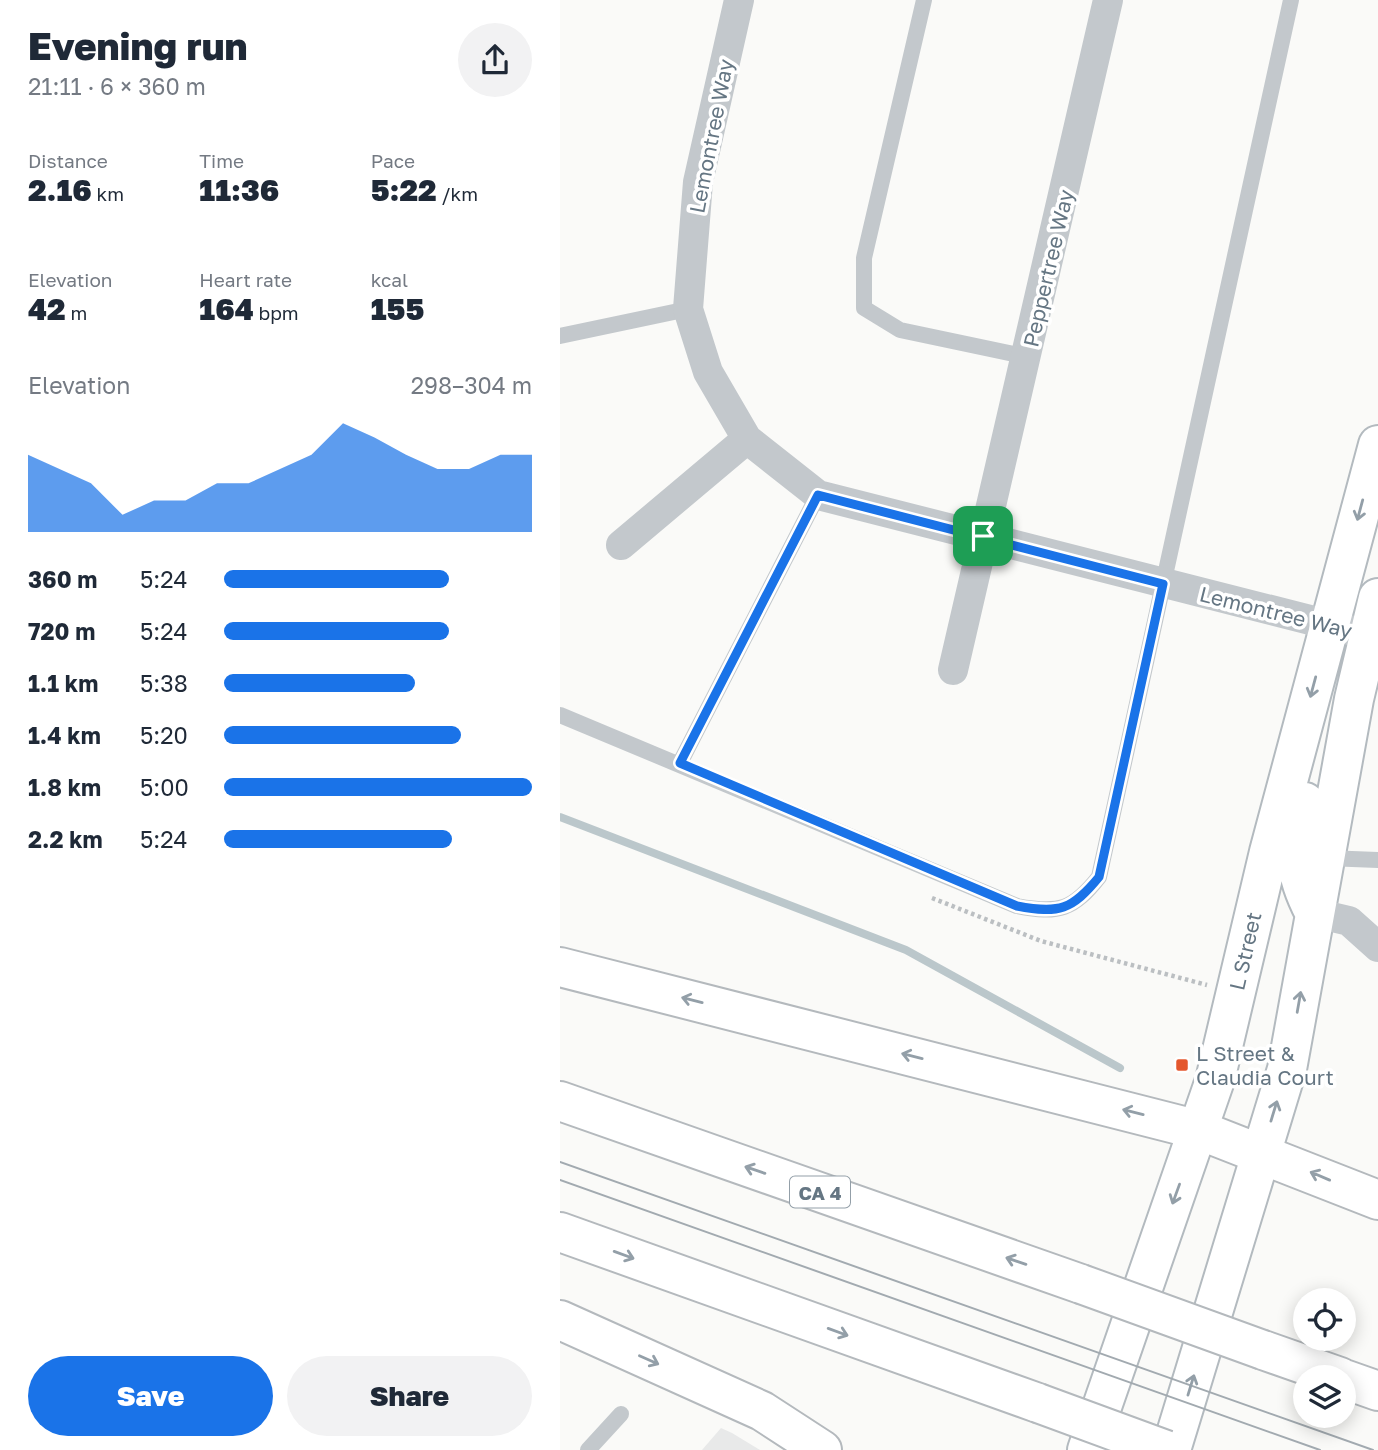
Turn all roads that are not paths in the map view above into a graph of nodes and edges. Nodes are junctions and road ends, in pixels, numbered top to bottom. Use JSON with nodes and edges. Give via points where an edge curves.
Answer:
{"nodes":[{"id":1,"x":739,"y":0,"type":"edge"},
{"id":2,"x":924,"y":0,"type":"edge"},
{"id":3,"x":1108,"y":0,"type":"edge"},
{"id":4,"x":1291,"y":0,"type":"edge"},
{"id":5,"x":688,"y":309,"type":"junction"},
{"id":6,"x":560,"y":336,"type":"edge"},
{"id":7,"x":1028,"y":357,"type":"junction"},
{"id":8,"x":747,"y":439,"type":"junction"},
{"id":9,"x":1378,"y":445,"type":"edge"},
{"id":10,"x":818,"y":495,"type":"junction"},
{"id":11,"x":983,"y":536,"type":"junction"},
{"id":12,"x":621,"y":545,"type":"dead end"},
{"id":13,"x":1163,"y":584,"type":"junction"},
{"id":14,"x":1378,"y":598,"type":"edge"},
{"id":15,"x":1329,"y":625,"type":"junction"},
{"id":16,"x":1369,"y":635,"type":"junction"},
{"id":17,"x":953,"y":670,"type":"dead end"},
{"id":18,"x":1369,"y":676,"type":"edge"},
{"id":19,"x":560,"y":715,"type":"edge"},
{"id":20,"x":1297,"y":748,"type":"junction"},
{"id":21,"x":680,"y":763,"type":"junction"},
{"id":22,"x":1325,"y":858,"type":"junction"},
{"id":23,"x":1378,"y":860,"type":"edge"},
{"id":24,"x":1315,"y":913,"type":"junction"},
{"id":25,"x":1378,"y":947,"type":"edge"},
{"id":26,"x":560,"y":967,"type":"edge"},
{"id":27,"x":560,"y":1101,"type":"edge"},
{"id":28,"x":1199,"y":1130,"type":"junction"},
{"id":29,"x":1262,"y":1152,"type":"junction"},
{"id":30,"x":1378,"y":1200,"type":"edge"},
{"id":31,"x":560,"y":1232,"type":"edge"},
{"id":32,"x":560,"y":1321,"type":"edge"},
{"id":33,"x":1305,"y":1365,"type":"edge"},
{"id":34,"x":1356,"y":1383,"type":"edge"},
{"id":35,"x":1378,"y":1391,"type":"edge"},
{"id":36,"x":621,"y":1414,"type":"dead end"},
{"id":37,"x":588,"y":1450,"type":"edge"},
{"id":38,"x":822,"y":1450,"type":"edge"},
{"id":39,"x":1087,"y":1450,"type":"edge"},
{"id":40,"x":1166,"y":1450,"type":"edge"},
{"id":41,"x":1171,"y":1450,"type":"edge"}],
"edges":[{"from":1,"to":5,"type":"street","name":"Lemontree Way","via":[[698,182]]},
{"from":2,"to":7,"type":"lane","via":[[864,258],[864,308],[900,330]]},
{"from":3,"to":7,"type":"street","name":"Peppertree Way"},
{"from":4,"to":13,"type":"lane"},
{"from":5,"to":6,"type":"lane"},
{"from":5,"to":8,"type":"street","name":"Lemontree Way","via":[[708,372]]},
{"from":7,"to":11,"type":"street","name":"Peppertree Way"},
{"from":8,"to":10,"type":"street","name":"Lemontree Way"},
{"from":8,"to":12,"type":"street"},
{"from":9,"to":15,"type":"main road","name":"L Street","one_way":true},
{"from":10,"to":11,"type":"street","name":"Lemontree Way"},
{"from":10,"to":21,"type":"lane"},
{"from":11,"to":13,"type":"street","name":"Lemontree Way"},
{"from":11,"to":17,"type":"street","name":"Peppertree Way"},
{"from":13,"to":15,"type":"street","name":"Lemontree Way"},
{"from":13,"to":21,"type":"lane","via":[[1099,877],[1068,908],[1044,911],[1017,906]]},
{"from":14,"to":16,"type":"main road"},
{"from":15,"to":16,"type":"street","name":"Lemontree Way"},
{"from":15,"to":20,"type":"main road","name":"L Street","one_way":true},
{"from":16,"to":18,"type":"main road"},
{"from":18,"to":22,"type":"main road"},
{"from":19,"to":21,"type":"lane"},
{"from":20,"to":24,"type":"main road","via":[[1306,792],[1296,858],[1299,883]]},
{"from":20,"to":28,"type":"main road","name":"L Street"},
{"from":22,"to":23,"type":"lane"},
{"from":22,"to":24,"type":"main road"},
{"from":24,"to":25,"type":"street","via":[[1349,921]]},
{"from":29,"to":24,"type":"main road","one_way":true,"via":[[1287,1069]]},
{"from":28,"to":26,"type":"main road","one_way":true},
{"from":33,"to":27,"type":"main road","number":"CA 4","one_way":true,"bridge":true},
{"from":28,"to":29,"type":"main road"},
{"from":28,"to":39,"type":"main road","name":"L Street","one_way":true},
{"from":30,"to":29,"type":"main road","one_way":true},
{"from":41,"to":29,"type":"main road","one_way":true},
{"from":31,"to":40,"type":"main road","one_way":true,"bridge":true},
{"from":32,"to":38,"type":"main road","one_way":true,"via":[[762,1411]]},
{"from":34,"to":35,"type":"main road","number":"CA 4"},
{"from":36,"to":37,"type":"lane"}]}
